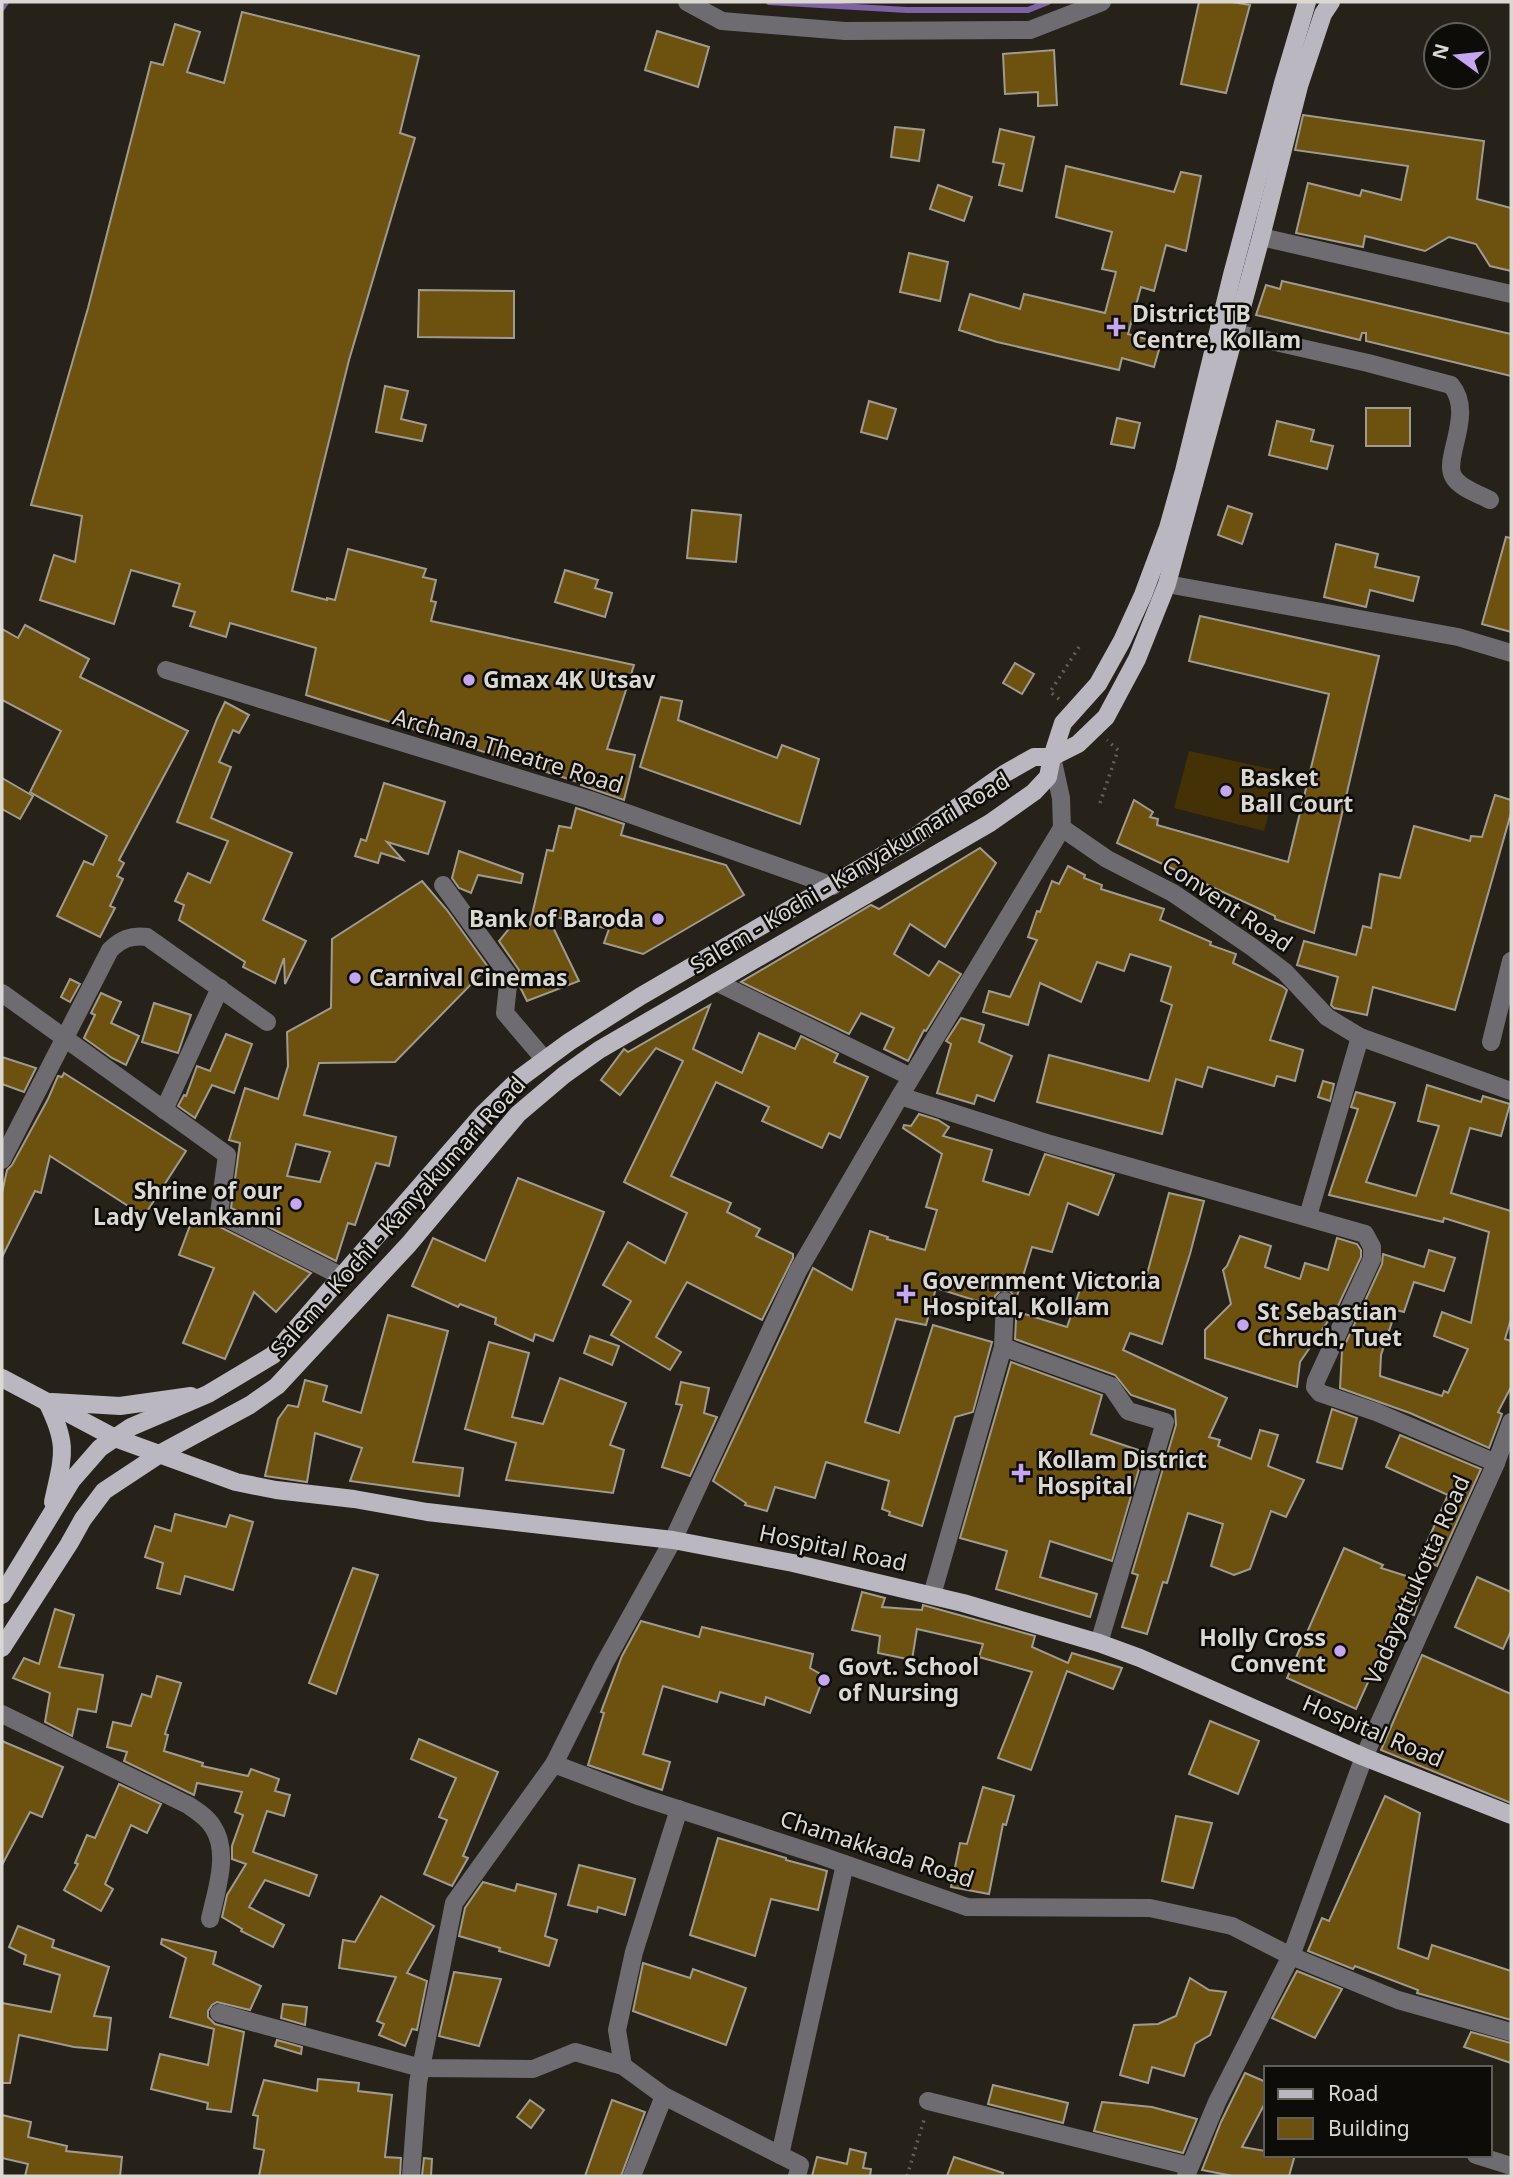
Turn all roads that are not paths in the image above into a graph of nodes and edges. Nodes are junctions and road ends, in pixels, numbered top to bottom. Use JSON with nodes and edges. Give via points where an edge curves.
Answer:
{"nodes":[{"id":1,"x":687,"y":2,"type":"edge"},
{"id":2,"x":1102,"y":2,"type":"edge"},
{"id":3,"x":1307,"y":2,"type":"edge"},
{"id":4,"x":1331,"y":2,"type":"edge"},
{"id":5,"x":1261,"y":237,"type":"junction"},
{"id":6,"x":1511,"y":294,"type":"edge"},
{"id":7,"x":1235,"y":333,"type":"junction"},
{"id":8,"x":1490,"y":500,"type":"dead end"},
{"id":9,"x":1167,"y":584,"type":"junction"},
{"id":10,"x":1511,"y":653,"type":"edge"},
{"id":11,"x":166,"y":670,"type":"dead end"},
{"id":12,"x":1052,"y":757,"type":"junction"},
{"id":13,"x":1062,"y":828,"type":"junction"},
{"id":14,"x":443,"y":885,"type":"dead end"},
{"id":15,"x":833,"y":886,"type":"junction"},
{"id":16,"x":1511,"y":961,"type":"edge"},
{"id":17,"x":716,"y":982,"type":"junction"},
{"id":18,"x":220,"y":988,"type":"junction"},
{"id":19,"x":2,"y":993,"type":"edge"},
{"id":20,"x":267,"y":1022,"type":"dead end"},
{"id":21,"x":66,"y":1037,"type":"junction"},
{"id":22,"x":1360,"y":1037,"type":"junction"},
{"id":23,"x":1490,"y":1042,"type":"dead end"},
{"id":24,"x":545,"y":1060,"type":"junction"},
{"id":25,"x":911,"y":1077,"type":"junction"},
{"id":26,"x":1511,"y":1091,"type":"edge"},
{"id":27,"x":900,"y":1096,"type":"junction"},
{"id":28,"x":164,"y":1110,"type":"junction"},
{"id":29,"x":2,"y":1160,"type":"edge"},
{"id":30,"x":1308,"y":1216,"type":"junction"},
{"id":31,"x":343,"y":1277,"type":"junction"},
{"id":32,"x":1005,"y":1301,"type":"dead end"},
{"id":33,"x":1003,"y":1347,"type":"junction"},
{"id":34,"x":2,"y":1378,"type":"edge"},
{"id":35,"x":208,"y":1394,"type":"junction"},
{"id":36,"x":47,"y":1402,"type":"junction"},
{"id":37,"x":1511,"y":1422,"type":"edge"},
{"id":38,"x":115,"y":1438,"type":"junction"},
{"id":39,"x":158,"y":1455,"type":"junction"},
{"id":40,"x":1496,"y":1464,"type":"junction"},
{"id":41,"x":50,"y":1515,"type":"junction"},
{"id":42,"x":673,"y":1540,"type":"junction"},
{"id":43,"x":2,"y":1595,"type":"edge"},
{"id":44,"x":932,"y":1595,"type":"junction"},
{"id":45,"x":1099,"y":1643,"type":"junction"},
{"id":46,"x":2,"y":1648,"type":"edge"},
{"id":47,"x":2,"y":1714,"type":"edge"},
{"id":48,"x":1364,"y":1757,"type":"junction"},
{"id":49,"x":554,"y":1764,"type":"junction"},
{"id":50,"x":679,"y":1809,"type":"junction"},
{"id":51,"x":1511,"y":1815,"type":"edge"},
{"id":52,"x":845,"y":1864,"type":"junction"},
{"id":53,"x":210,"y":1919,"type":"dead end"},
{"id":54,"x":1291,"y":1956,"type":"junction"},
{"id":55,"x":219,"y":2012,"type":"dead end"},
{"id":56,"x":1511,"y":2032,"type":"edge"},
{"id":57,"x":623,"y":2066,"type":"junction"},
{"id":58,"x":421,"y":2068,"type":"junction"},
{"id":59,"x":664,"y":2096,"type":"junction"},
{"id":60,"x":928,"y":2101,"type":"road end"},
{"id":61,"x":780,"y":2155,"type":"junction"},
{"id":62,"x":1482,"y":2157,"type":"edge"},
{"id":63,"x":1511,"y":2166,"type":"edge"},
{"id":64,"x":1187,"y":2171,"type":"edge"},
{"id":65,"x":411,"y":2176,"type":"edge"},
{"id":66,"x":632,"y":2176,"type":"edge"},
{"id":67,"x":797,"y":2176,"type":"edge"}],
"edges":[{"from":1,"to":2,"type":"street","via":[[722,21],[845,31],[1030,30]]},
{"from":3,"to":12,"type":"main road","name":"Salem - Kochi - Kanyakumari Road","via":[[1168,528],[1122,640],[1098,684],[1063,723]]},
{"from":4,"to":5,"type":"main road","name":"Salem - Kochi - Kanyakumari Road","via":[[1299,86]]},
{"from":5,"to":6,"type":"street"},
{"from":5,"to":7,"type":"main road","name":"Salem - Kochi - Kanyakumari Road"},
{"from":7,"to":8,"type":"street","via":[[1451,385],[1459,394],[1460,407],[1452,476]]},
{"from":7,"to":9,"type":"main road","name":"Salem - Kochi - Kanyakumari Road"},
{"from":9,"to":10,"type":"street","via":[[1458,637]]},
{"from":9,"to":12,"type":"main road","name":"Salem - Kochi - Kanyakumari Road","via":[[1137,659],[1106,717],[1078,744]]},
{"from":11,"to":15,"type":"street","name":"Archana Theatre Road","via":[[590,800]]},
{"from":12,"to":13,"type":"street"},
{"from":12,"to":15,"type":"main road","name":"Salem - Kochi - Kanyakumari Road","via":[[1034,757],[1004,774],[916,836]]},
{"from":12,"to":17,"type":"main road","name":"Salem - Kochi - Kanyakumari Road","via":[[1048,777],[1034,792],[990,823]]},
{"from":13,"to":22,"type":"street","name":"Convent Road","via":[[1220,924],[1285,971],[1326,1017]]},
{"from":13,"to":25,"type":"street"},
{"from":14,"to":24,"type":"street","via":[[509,976],[505,1013]]},
{"from":15,"to":24,"type":"main road","name":"Salem - Kochi - Kanyakumari Road","via":[[641,996]]},
{"from":16,"to":23,"type":"street"},
{"from":17,"to":25,"type":"street"},
{"from":17,"to":39,"type":"main road","name":"Salem - Kochi - Kanyakumari Road","via":[[599,1050],[555,1082],[518,1114],[409,1244],[278,1386]]},
{"from":18,"to":20,"type":"street"},
{"from":18,"to":21,"type":"street","via":[[147,937],[134,935],[110,950]]},
{"from":18,"to":28,"type":"street"},
{"from":19,"to":21,"type":"street"},
{"from":21,"to":28,"type":"street"},
{"from":21,"to":29,"type":"street"},
{"from":22,"to":26,"type":"street","name":"Convent Road"},
{"from":22,"to":30,"type":"street"},
{"from":24,"to":31,"type":"main road","name":"Salem - Kochi - Kanyakumari Road","via":[[483,1114]]},
{"from":25,"to":27,"type":"street"},
{"from":27,"to":30,"type":"street","via":[[1050,1144]]},
{"from":27,"to":42,"type":"street","via":[[798,1271]]},
{"from":28,"to":31,"type":"street","via":[[228,1154],[219,1214]]},
{"from":30,"to":40,"type":"street","via":[[1366,1234],[1372,1247],[1372,1259],[1315,1387],[1320,1393]]},
{"from":31,"to":35,"type":"main road","name":"Salem - Kochi - Kanyakumari Road","via":[[273,1355]]},
{"from":32,"to":33,"type":"street"},
{"from":33,"to":44,"type":"street"},
{"from":33,"to":45,"type":"street","via":[[1111,1386],[1128,1411],[1165,1422]]},
{"from":34,"to":36,"type":"main road","name":"Hospital Road"},
{"from":35,"to":36,"type":"main road","via":[[120,1406]]},
{"from":35,"to":38,"type":"main road","name":"Salem - Kochi - Kanyakumari Road"},
{"from":36,"to":38,"type":"main road","name":"Hospital Road"},
{"from":36,"to":41,"type":"main road","via":[[64,1451]]},
{"from":37,"to":40,"type":"street","name":"Vadayattukotta Road"},
{"from":38,"to":39,"type":"main road","name":"Hospital Road"},
{"from":38,"to":41,"type":"main road","name":"Salem - Kochi - Kanyakumari Road","via":[[72,1480]]},
{"from":39,"to":42,"type":"main road","name":"Hospital Road","via":[[236,1482],[276,1490]]},
{"from":39,"to":46,"type":"main road","name":"Salem - Kochi - Kanyakumari Road","via":[[104,1491]]},
{"from":40,"to":48,"type":"street","name":"Vadayattukotta Road"},
{"from":41,"to":43,"type":"main road","name":"Salem - Kochi - Kanyakumari Road"},
{"from":42,"to":44,"type":"main road","name":"Hospital Road"},
{"from":42,"to":49,"type":"street"},
{"from":44,"to":45,"type":"main road","name":"Hospital Road"},
{"from":45,"to":48,"type":"main road","name":"Hospital Road"},
{"from":47,"to":53,"type":"street","via":[[202,1815],[214,1827],[220,1846]]},
{"from":48,"to":51,"type":"main road","name":"Hospital Road"},
{"from":48,"to":54,"type":"street","name":"Vadayattukotta Road"},
{"from":49,"to":50,"type":"street","name":"Chamakkada Road"},
{"from":49,"to":58,"type":"street","via":[[454,1903]]},
{"from":50,"to":52,"type":"street","name":"Chamakkada Road"},
{"from":50,"to":57,"type":"street","via":[[634,1952],[617,2030]]},
{"from":52,"to":54,"type":"street","name":"Chamakkada Road","via":[[967,1907],[1150,1908],[1232,1926]]},
{"from":52,"to":61,"type":"street"},
{"from":54,"to":56,"type":"street","name":"Chamakkada Road","via":[[1398,2000]]},
{"from":54,"to":64,"type":"street","name":"Vadayattukotta Road"},
{"from":55,"to":58,"type":"street"},
{"from":57,"to":58,"type":"street","via":[[575,2052],[533,2069]]},
{"from":57,"to":59,"type":"street"},
{"from":58,"to":65,"type":"street"},
{"from":59,"to":61,"type":"street"},
{"from":59,"to":66,"type":"street"},
{"from":60,"to":64,"type":"street"},
{"from":61,"to":67,"type":"street","via":[[800,2165]]},
{"from":62,"to":63,"type":"street"}]}
